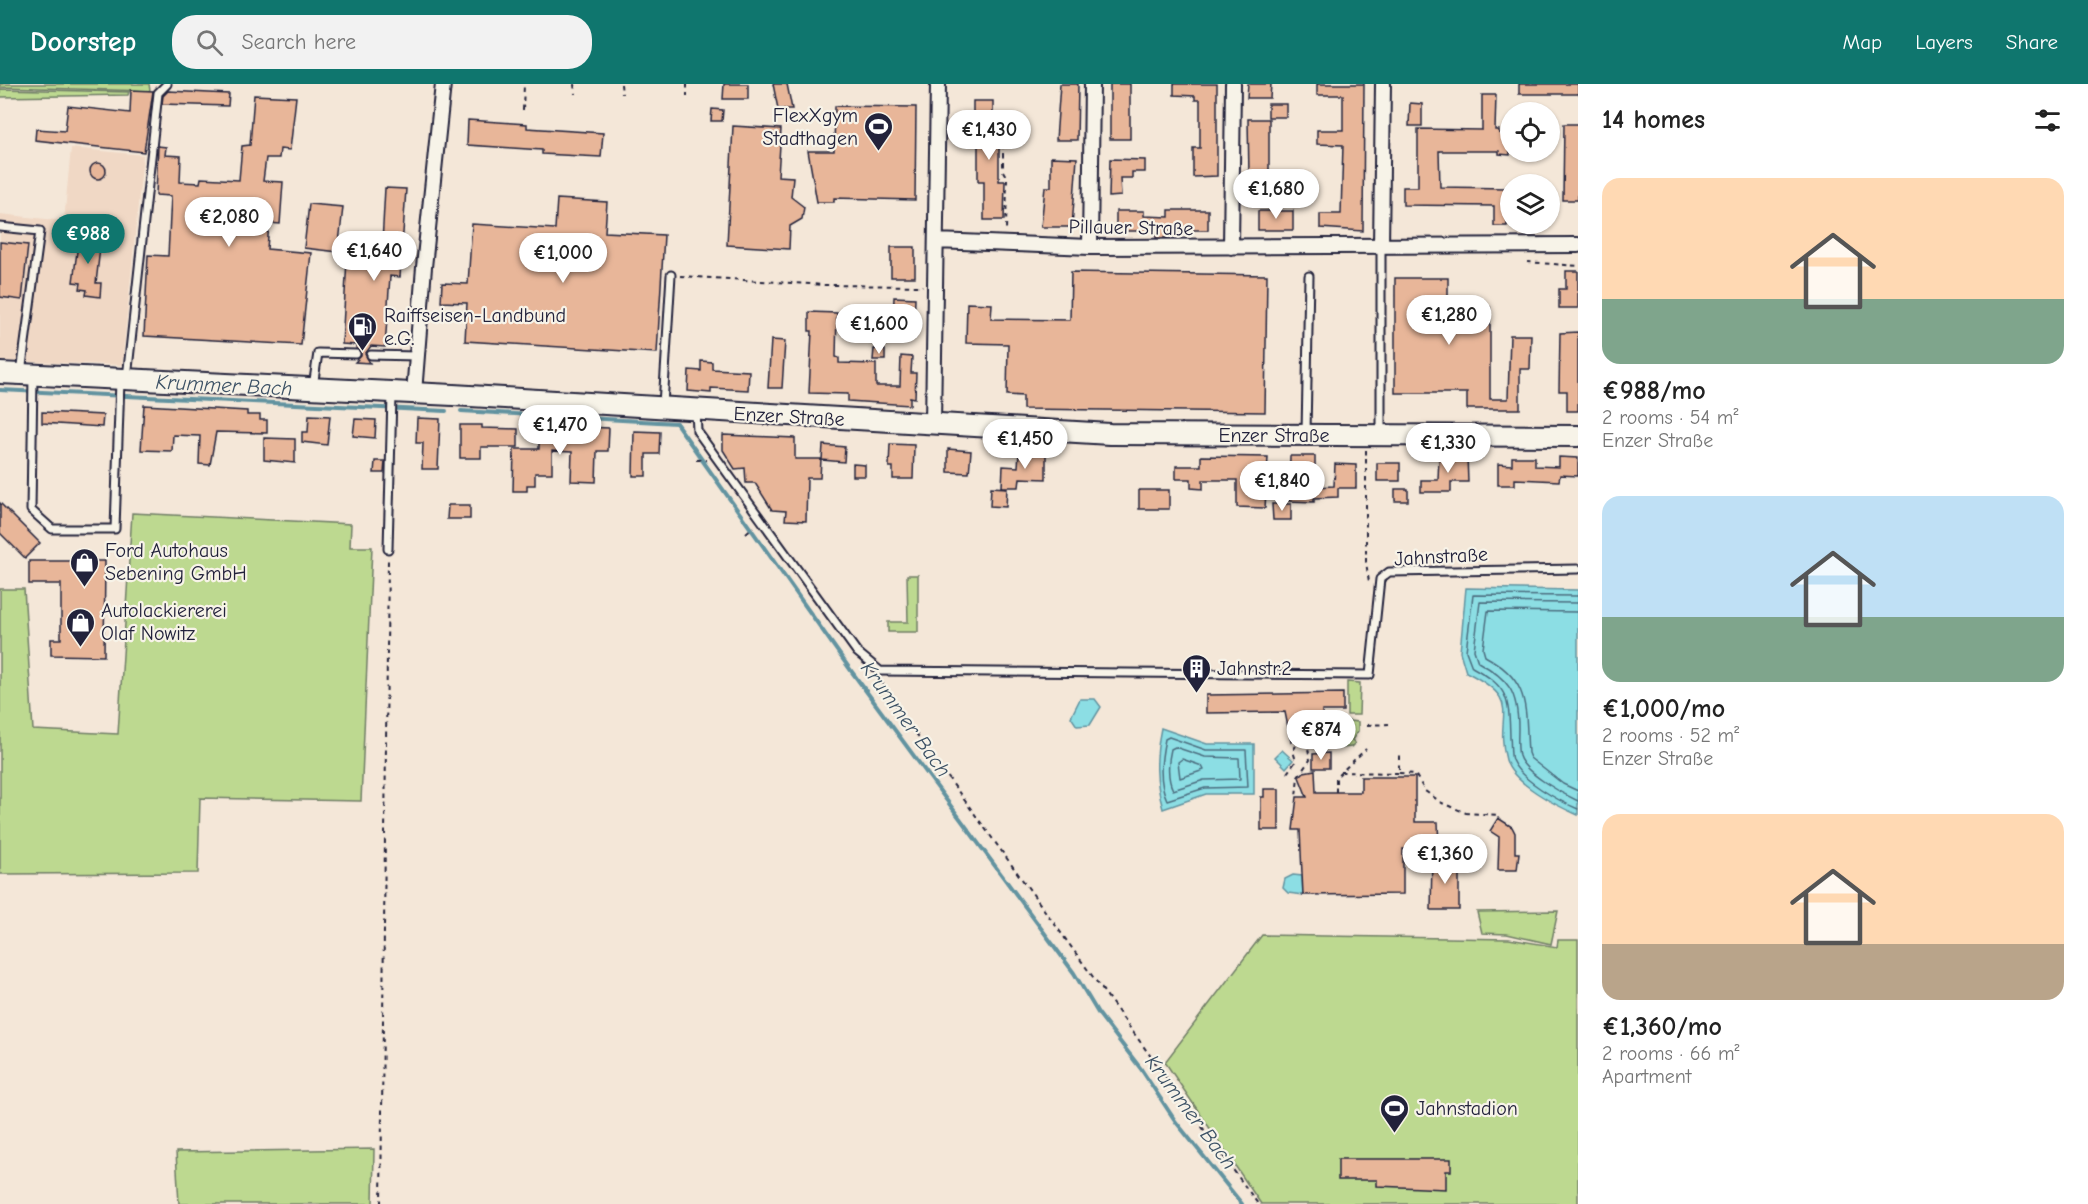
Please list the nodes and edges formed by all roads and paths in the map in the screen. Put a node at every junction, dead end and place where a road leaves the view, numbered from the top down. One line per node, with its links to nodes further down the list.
1 (167, 84): 33 (lane)
2 (443, 84): 30 (street)
3 (524, 84): 14 (path)
4 (574, 84): 11 (path)
5 (621, 84): 12 (path)
6 (687, 84): 13 (path)
7 (938, 84): 17 (street)
8 (1092, 84): 20 (street)
9 (1233, 84): 22 (street)
10 (1383, 84): 21 (street)
11 (575, 94)
12 (622, 94)
13 (687, 96)
14 (523, 110)
15 (1003, 135): 18 (path)
16 (0, 227): 32 (lane)
17 (936, 241): 18 (street, Pillauer Straße); 27 (street)
18 (1006, 244): 20 (street, Pillauer Straße)
19 (1578, 245): 21 (street, Pillauer Straße)
20 (1090, 247): 22 (street, Pillauer Straße)
21 (1381, 247): 22 (street, Pillauer Straße); 41 (lane)
22 (1231, 248)
23 (1527, 262): 24 (path)
24 (1578, 266)
25 (671, 275): 27 (path); 37 (lane)
26 (1309, 276): 40 (lane)
27 (935, 286): 39 (street)
28 (356, 354): 34 (lane)
29 (371, 355): 30 (lane)
30 (417, 357): 35 (street)
31 (0, 373): 32 (main road, Enzer Straße)
32 (30, 381): 33 (main road, Enzer Straße); 33 (lane)
33 (122, 385): 34 (main road, Enzer Straße)
34 (313, 388): 36 (main road, Enzer Straße)
35 (414, 393): 36 (main road, Enzer Straße); 37 (main road, Enzer Straße)
36 (392, 402): 47 (lane)
37 (663, 407): 38 (main road, Enzer Straße)
38 (696, 410): 39 (main road, Enzer Straße); 50 (lane)
39 (933, 424): 40 (main road, Enzer Straße)
40 (1306, 436): 41 (main road, Enzer Straße)
41 (1374, 436): 42 (main road, Enzer Straße); 49 (path)
42 (1578, 436)
43 (696, 459): 44 (path)
44 (705, 460)
45 (758, 524): 46 (path)
46 (746, 533)
47 (388, 549): 61 (path)
48 (1578, 569): 49 (lane, Jahnstraße)
49 (1380, 589): 50 (lane, Jahnstraße)
50 (880, 671): 62 (path)
51 (1389, 724): 52 (path)
52 (1367, 725)
53 (1366, 749): 55 (path)
54 (1399, 753): 57 (path)
55 (1340, 772): 57 (path); 58 (path)
56 (1287, 773): 59 (path)
57 (1399, 774): 60 (path)
58 (1336, 792)
59 (1296, 797)
60 (1498, 815)
61 (381, 1204)
62 (1258, 1204)

